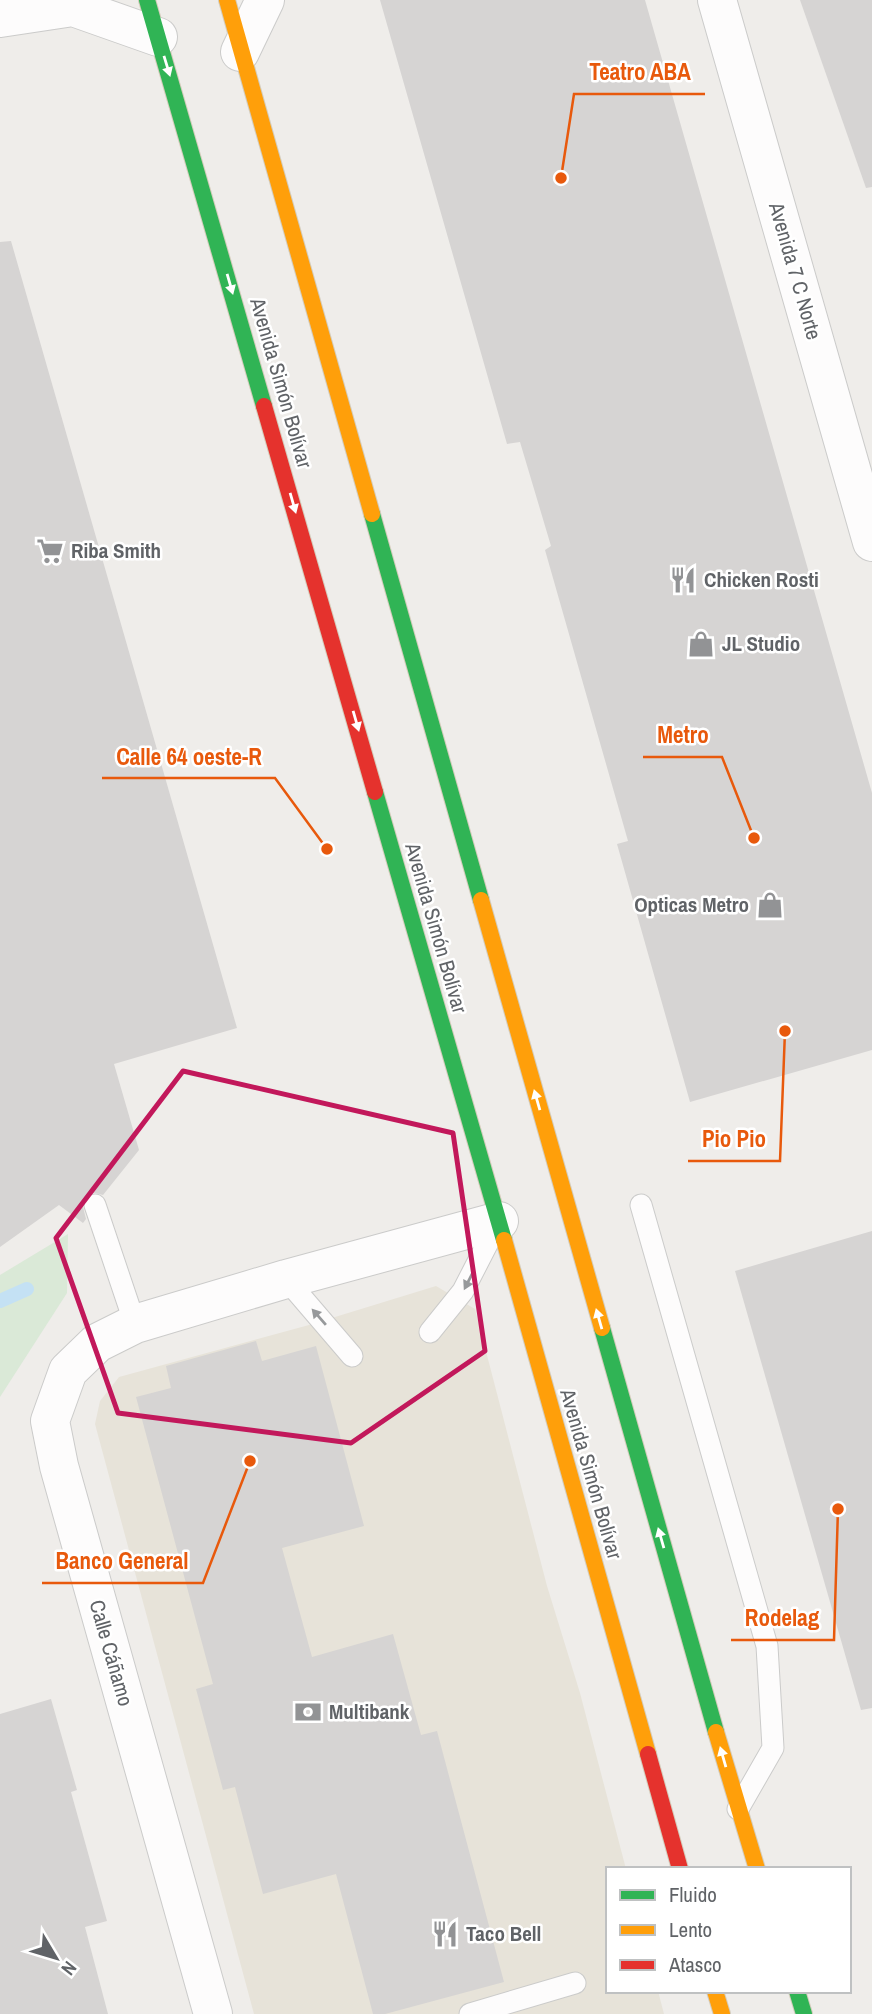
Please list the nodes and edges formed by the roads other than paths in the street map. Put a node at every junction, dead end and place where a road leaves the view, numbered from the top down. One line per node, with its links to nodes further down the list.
1 (148, 0): 6 (main road, Avenida Simón Bolívar)
2 (227, 0): 7 (main road)
3 (265, 0): 7 (street)
4 (718, 0): 8 (street, Avenida 7 C Norte)
5 (0, 18): 6 (street)
6 (158, 37): 11 (main road, Avenida Simón Bolívar, one-way to 11)
7 (240, 52): 16 (main road, one-way to 7)
8 (870, 524)
9 (95, 1205): 13 (lane)
10 (641, 1205): 16 (lane)
11 (499, 1222): 12 (street, Calle Cáñamo); 14 (lane, one-way to 14); 17 (main road, Avenida Simón Bolívar)
12 (286, 1279): 13 (street, Calle Cáñamo); 15 (lane, one-way to 12)
13 (135, 1324): 22 (street, Calle Cáñamo)
14 (430, 1332)
15 (352, 1356)
16 (738, 1809): 18 (main road)
17 (679, 1867)
18 (756, 1867)
19 (575, 1983): 23 (lane)
20 (716, 1993): 24 (main road)
21 (798, 1993): 25 (main road)
22 (213, 2014)
23 (470, 2014)
24 (722, 2014)
25 (804, 2014)

